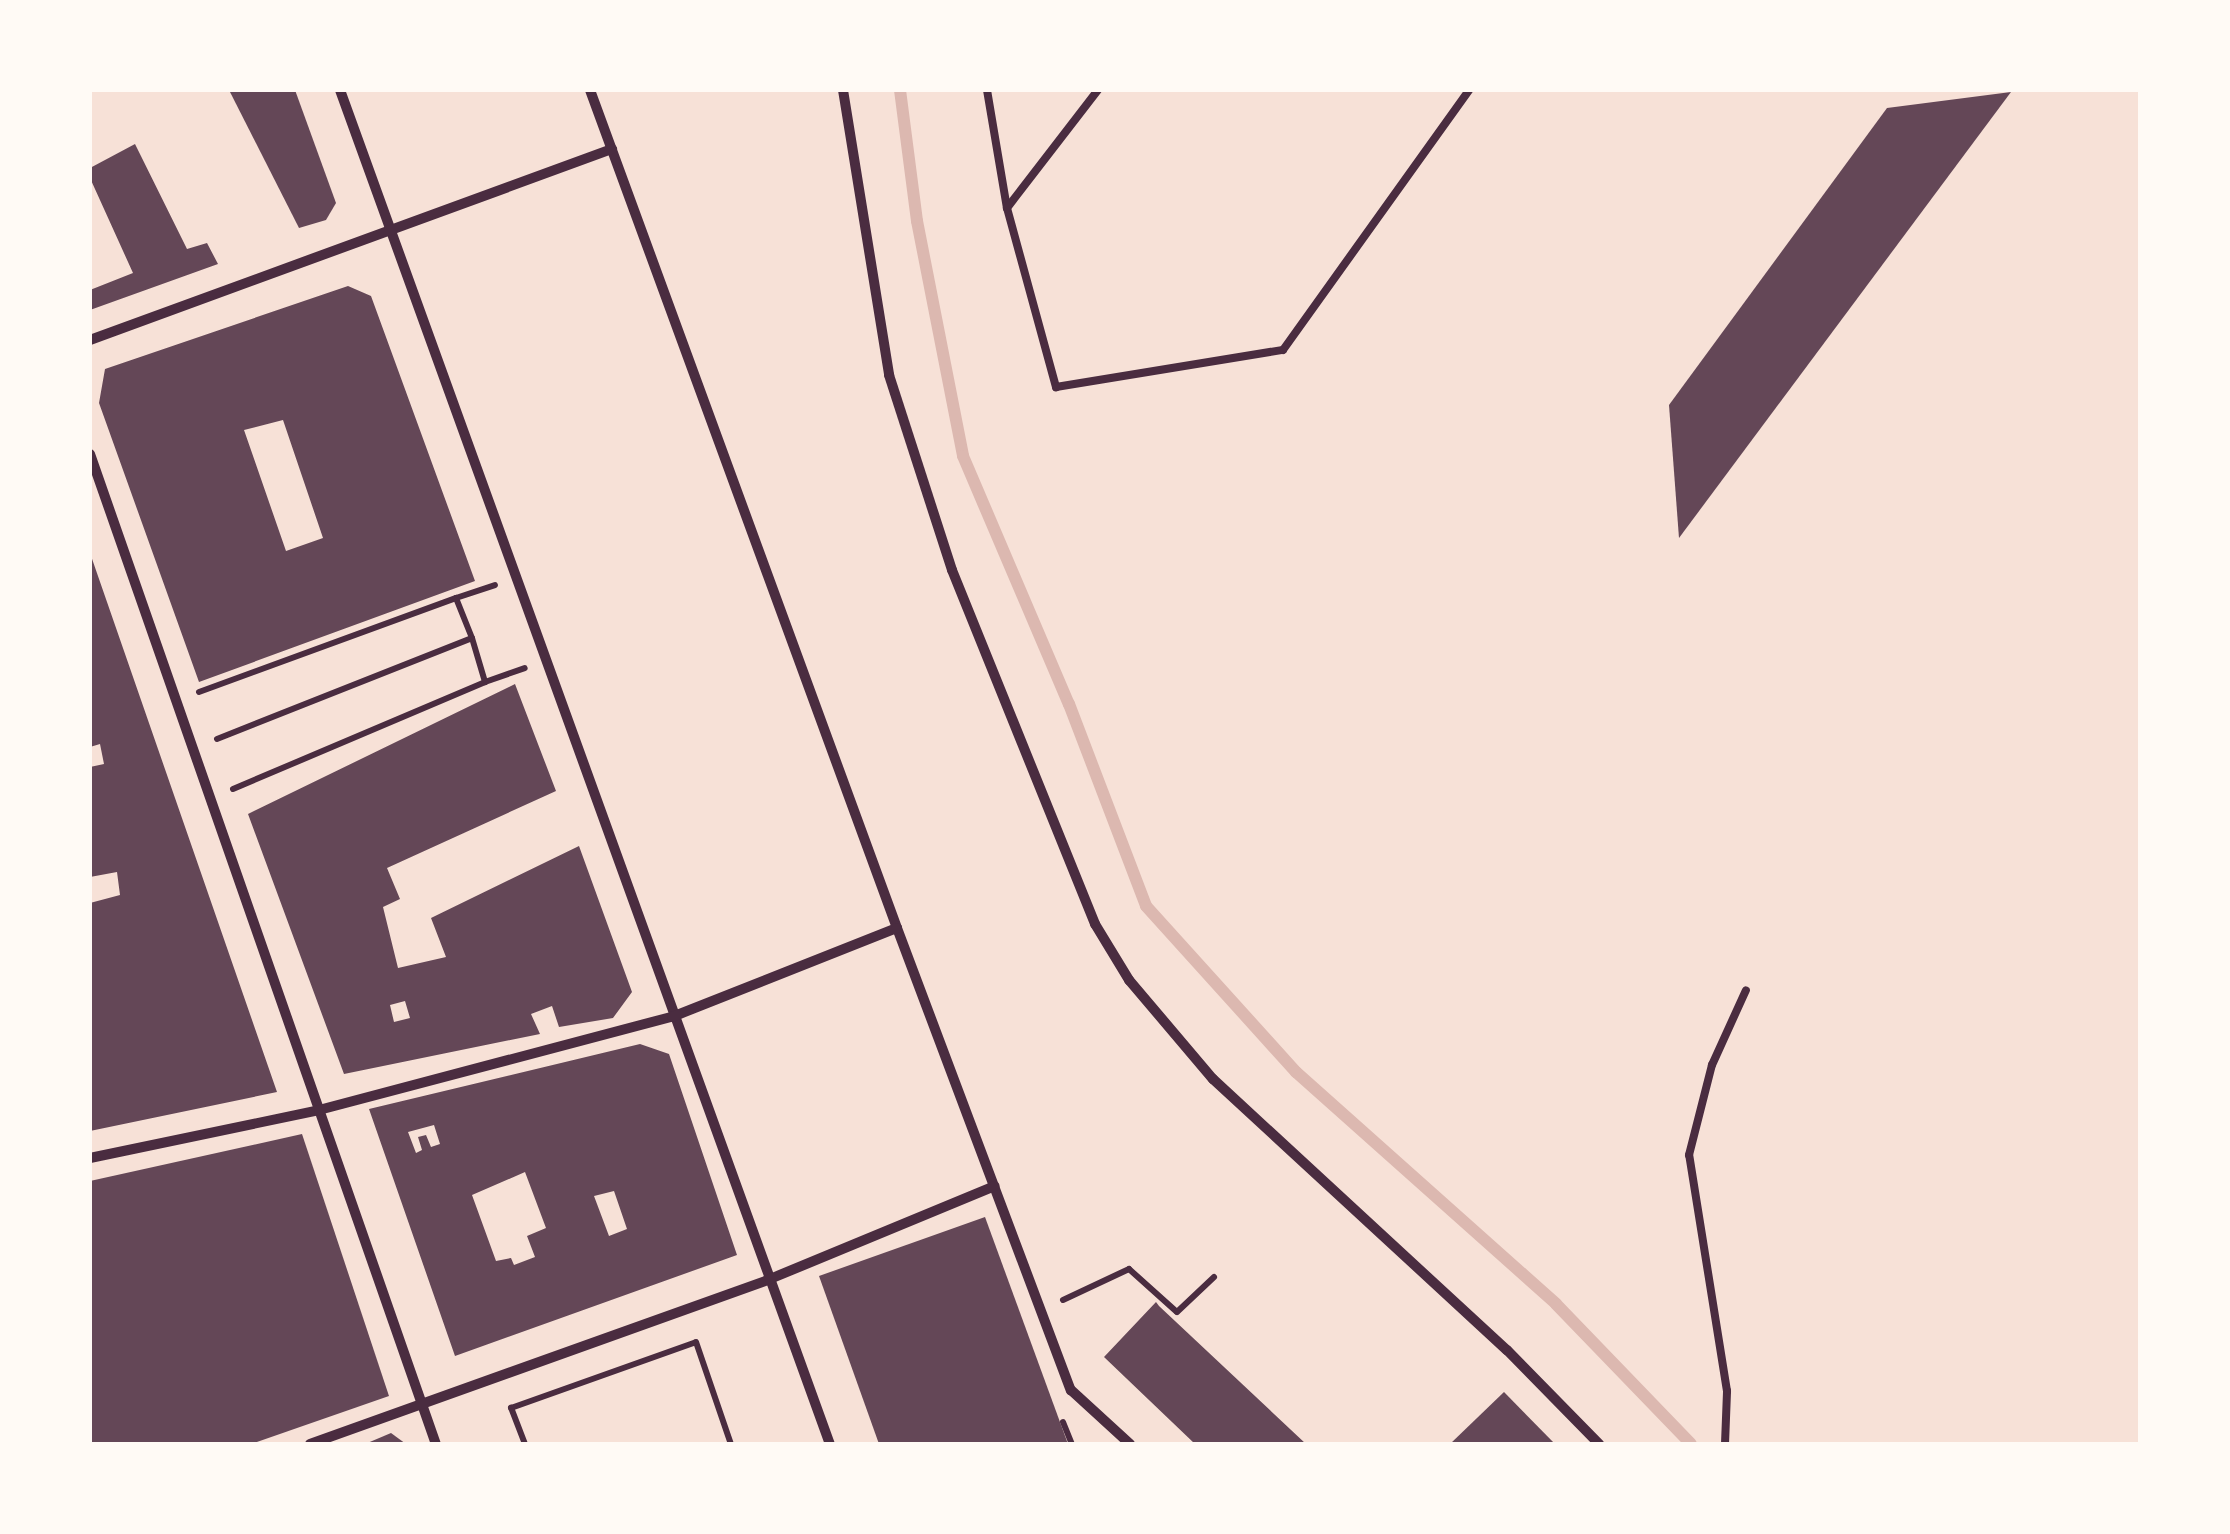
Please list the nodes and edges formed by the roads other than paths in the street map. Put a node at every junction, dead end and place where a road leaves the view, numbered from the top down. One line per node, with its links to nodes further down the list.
1 (340, 90): 9 (street)
2 (590, 90): 7 (street)
3 (842, 90): 24 (street)
4 (987, 90): 8 (lane)
5 (1098, 90): 8 (lane)
6 (1469, 90): 8 (lane)
7 (612, 149): 9 (street); 12 (street)
8 (1007, 208)
9 (391, 229): 10 (street); 14 (street)
10 (90, 340)
11 (90, 454): 15 (street)
12 (896, 928): 14 (street); 17 (street)
13 (1746, 990): 25 (lane)
14 (672, 1016): 15 (street); 18 (street)
15 (320, 1110): 16 (street); 19 (street)
16 (90, 1158)
17 (994, 1186): 18 (street); 23 (street)
18 (770, 1279): 19 (street); 22 (street)
19 (422, 1404): 20 (street); 21 (street)
20 (310, 1444)
21 (436, 1444)
22 (830, 1444)
23 (1130, 1444)
24 (1599, 1444)
25 (1724, 1444)

